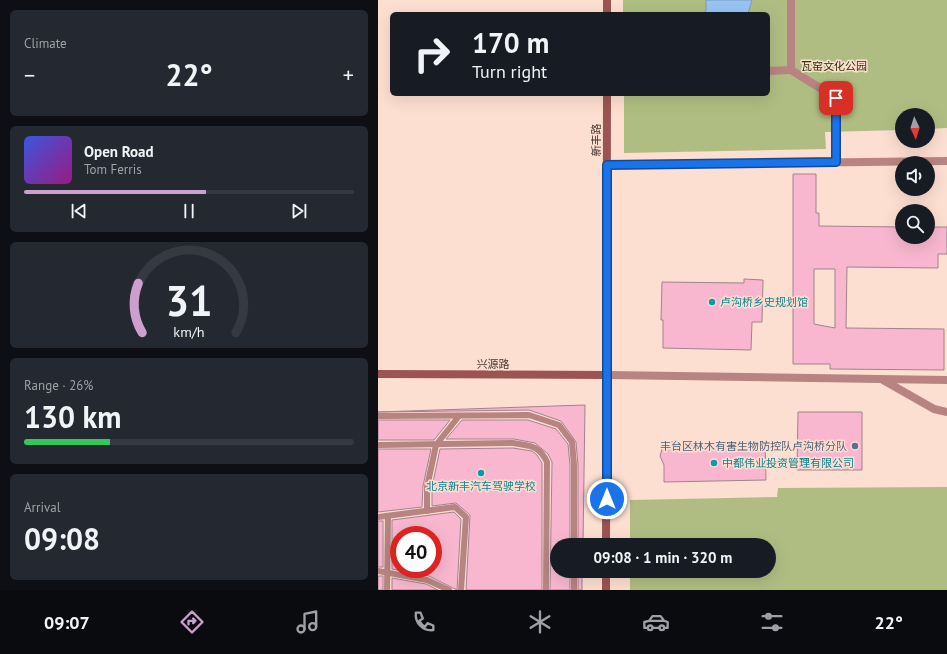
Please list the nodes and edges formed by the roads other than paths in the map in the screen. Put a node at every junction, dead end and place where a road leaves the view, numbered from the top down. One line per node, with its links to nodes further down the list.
1 (607, 0): 3 (street)
2 (791, 0): 4 (street)
3 (607, 12)
4 (791, 70): 5 (street); 8 (street)
5 (770, 71)
6 (607, 96): 9 (street, 新丰路)
7 (947, 161): 8 (street)
8 (836, 162): 9 (street)
9 (607, 165): 11 (street, 新丰路)
10 (378, 374): 11 (street, 兴源路)
11 (608, 375): 12 (street); 23 (street, 新丰路)
12 (882, 379): 13 (street); 14 (street)
13 (947, 380)
14 (947, 412)
15 (378, 416): 16 (lane)
16 (459, 416): 18 (lane); 22 (lane)
17 (378, 445): 18 (lane)
18 (436, 445): 19 (lane); 31 (lane)
19 (427, 511): 20 (lane); 30 (lane)
20 (388, 516): 21 (lane); 25 (lane)
21 (378, 517)
22 (574, 538)
23 (606, 538)
24 (378, 572): 25 (lane)
25 (387, 572): 28 (lane); 29 (lane)
26 (574, 578): 32 (lane)
27 (606, 578): 33 (street)
28 (387, 590)
29 (449, 590)
30 (461, 590)
31 (546, 590)
32 (574, 590)
33 (606, 590)

